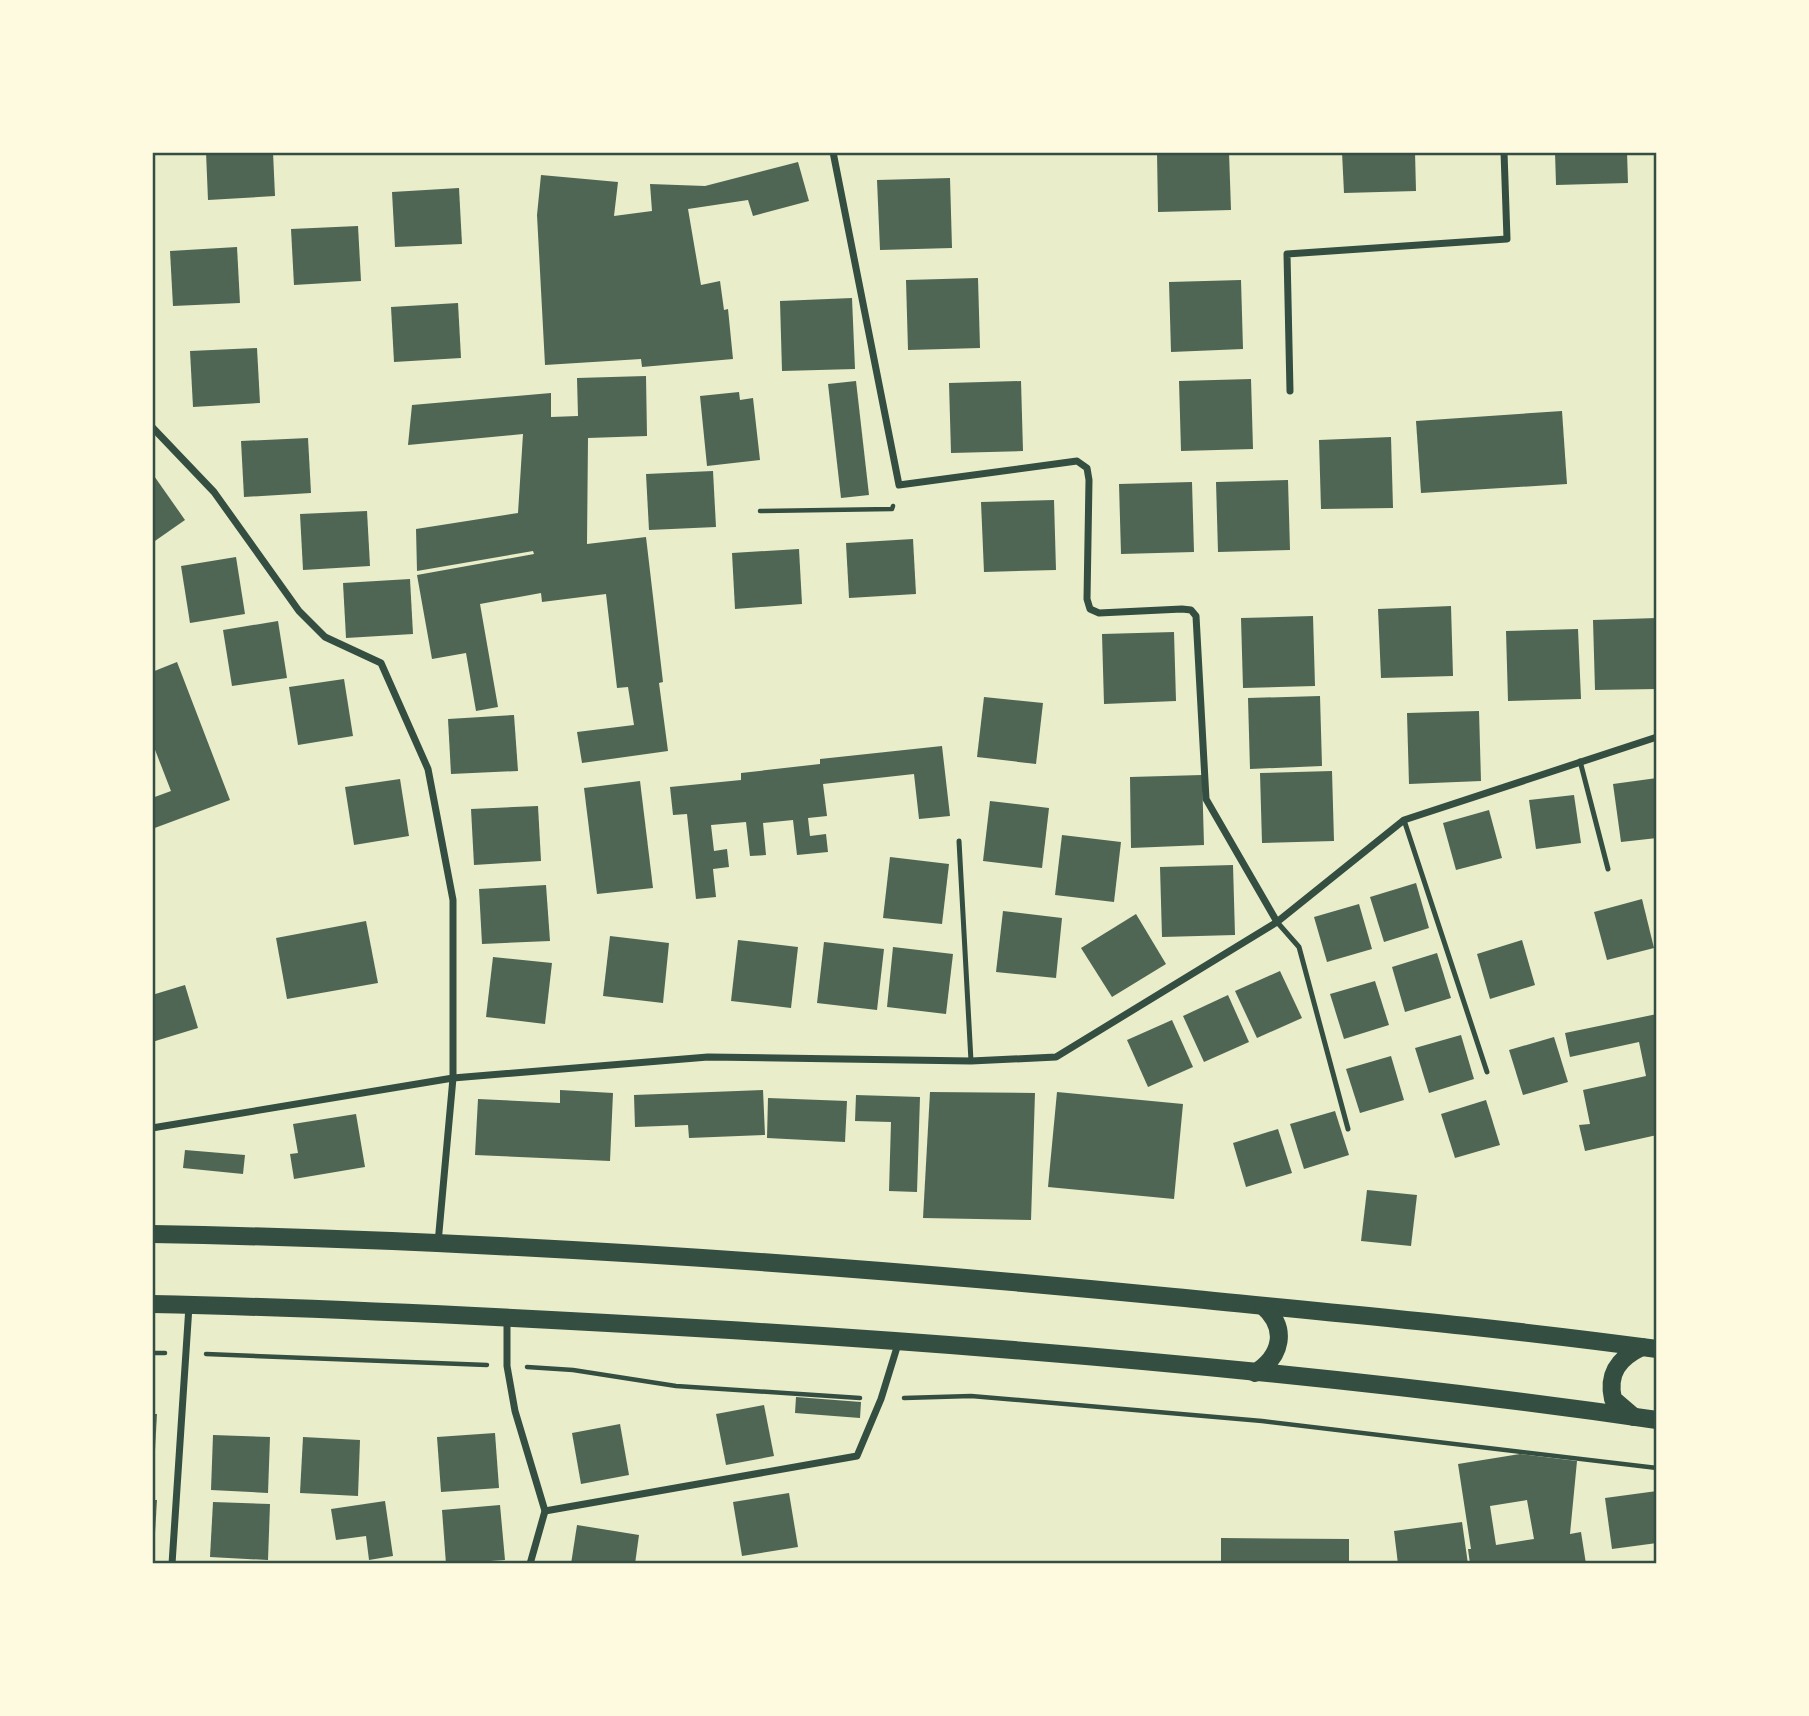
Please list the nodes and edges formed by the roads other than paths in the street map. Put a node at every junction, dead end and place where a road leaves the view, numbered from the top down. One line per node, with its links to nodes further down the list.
1 (833, 152): 10 (street)
2 (1504, 152): 3 (street)
3 (1290, 391)
4 (152, 427): 13 (street)
5 (1657, 737): 6 (street)
6 (1580, 761): 7 (street); 9 (lane)
7 (1404, 820): 10 (street); 12 (lane)
8 (959, 841): 11 (lane)
9 (1608, 869)
10 (1277, 922): 11 (street); 15 (lane)
11 (971, 1062): 13 (street)
12 (1487, 1072)
13 (453, 1078): 14 (street); 17 (street)
14 (152, 1128)
15 (1348, 1129)
16 (152, 1234): 17 (main road)
17 (438, 1243): 20 (main road)
18 (152, 1304): 19 (main road)
19 (189, 1305): 21 (main road); 28 (street)
20 (1263, 1306): 23 (main road); 24 (main road)
21 (507, 1317): 22 (main road); 27 (street)
22 (899, 1341): 24 (main road); 27 (street)
23 (1650, 1348): 25 (main road)
24 (1255, 1373): 25 (main road)
25 (1634, 1417): 26 (main road)
26 (1657, 1420)
27 (545, 1511): 29 (street)
28 (172, 1564)
29 (530, 1564)

